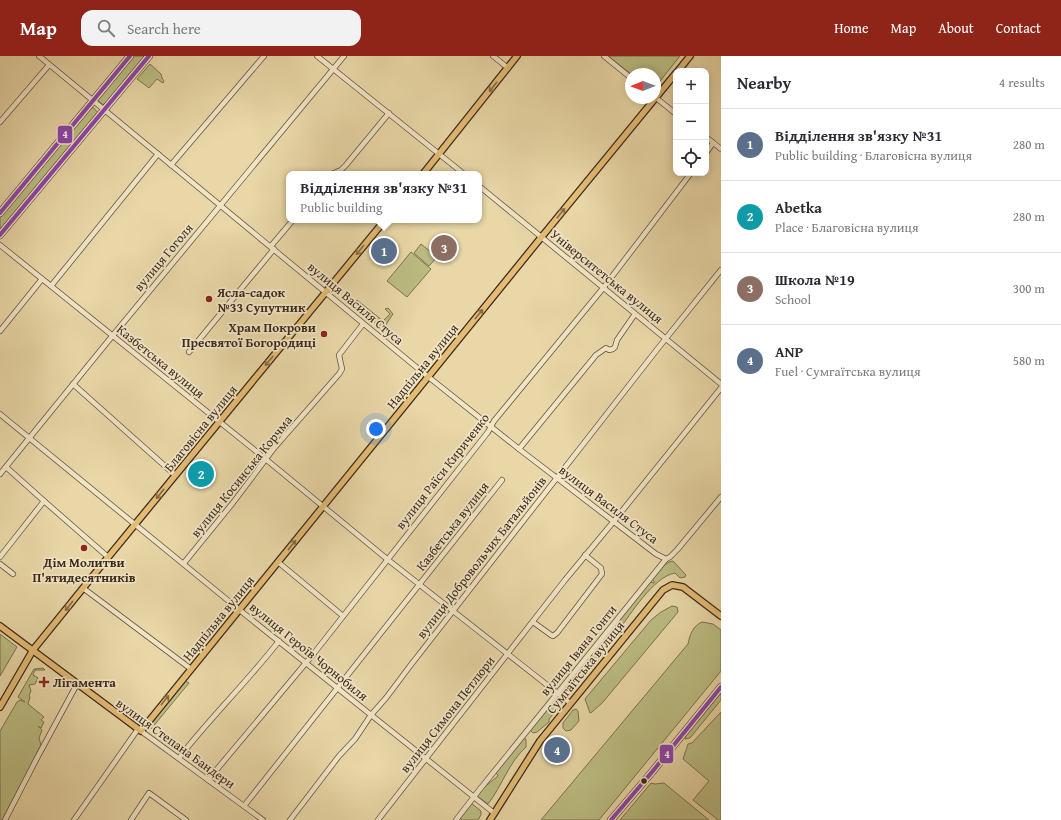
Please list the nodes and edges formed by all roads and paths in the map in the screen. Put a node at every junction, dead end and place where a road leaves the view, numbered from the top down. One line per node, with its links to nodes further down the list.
1 (39, 56): 11 (street, вулиця Василя Стуса)
2 (130, 56): 18 (main road)
3 (149, 56): 21 (main road)
4 (264, 56): 31 (street)
5 (317, 56): 14 (street)
6 (344, 56): 14 (street, вулиця Гоголя)
7 (493, 56): 12 (street)
8 (517, 56): 12 (main road)
9 (604, 56): 15 (street)
10 (690, 56): 13 (main road, Надпільна вулиця)
11 (49, 65): 18 (street, вулиця Василя Стуса); 24 (street)
12 (508, 68): 30 (main road, one-way to 30)
13 (680, 68)
14 (333, 69): 23 (street); 37 (street, вулиця Гоголя)
15 (625, 73)
16 (673, 77): 17 (main road, Надпільна вулиця)
17 (661, 91)
18 (93, 101): 21 (street, вулиця Василя Стуса); 38 (main road)
19 (661, 101): 22 (street)
20 (650, 104): 42 (main road, Надпільна вулиця, one-way to 20)
21 (104, 110): 29 (street, вулиця Василя Стуса); 41 (main road)
22 (673, 111)
23 (389, 114): 30 (street); 32 (street)
24 (0, 122)
25 (709, 140): 26 (street)
26 (713, 143): 27 (street); 28 (street)
27 (709, 149)
28 (721, 149)
29 (158, 154): 31 (street, вулиця Василя Стуса); 47 (street)
30 (440, 154): 33 (main road); 34 (street)
31 (171, 165): 37 (street, вулиця Василя Стуса)
32 (339, 171)
33 (426, 171)
34 (460, 171)
35 (689, 176): 48 (street, вулиця Раїси Кириченко)
36 (482, 188): 42 (street, Університетська вулиця)
37 (221, 205): 44 (street, вулиця Василя Стуса); 53 (street, вулиця Гоголя)
38 (0, 213)
39 (291, 223): 44 (street)
40 (383, 223): 49 (main road, Благовісна вулиця, one-way to 49)
41 (0, 235)
42 (542, 237): 48 (street, Університетська вулиця); 56 (main road, Надпільна вулиця, one-way to 42)
43 (0, 245): 46 (street, Казбетська вулиця)
44 (272, 248): 49 (street, вулиця Василя Стуса); 55 (street)
45 (721, 270): 54 (street, вулиця Добровольчих Батальйонів)
46 (42, 279): 47 (street, Казбетська вулиця); 52 (street)
47 (51, 286): 53 (street, Казбетська вулиця)
48 (604, 287): 50 (street, Університетська вулиця); 62 (street, вулиця Раїси Кириченко)
49 (326, 293): 51 (street, вулиця Василя Стуса); 61 (main road, Благовісна вулиця, one-way to 61)
50 (635, 314): 54 (street, Університетська вулиця); 64 (street)
51 (363, 324): 56 (street, вулиця Василя Стуса); 65 (street, вулиця Косинська Корчма)
52 (0, 331)
53 (112, 336): 57 (street, вулиця Гоголя); 61 (street, Казбетська вулиця)
54 (666, 339): 58 (street, Університетська вулиця); 69 (street, вулиця Добровольчих Батальйонів)
55 (189, 352)
56 (428, 376): 62 (street, вулиця Василя Стуса); 73 (main road, Надпільна вулиця)
57 (73, 384): 63 (street, вулиця Гоголя); 68 (street)
58 (721, 384)
59 (721, 388): 74 (street, вулиця Симона Петлюри)
60 (0, 414): 63 (street, вулиця Героїв Чорнобиля)
61 (219, 422): 65 (street, Казбетська вулиця); 68 (main road, Благовісна вулиця)
62 (491, 427): 64 (street, вулиця Василя Стуса); 80 (street, вулиця Раїси Кириченко)
63 (29, 438): 66 (street, вулиця Гоголя); 75 (street, вулиця Героїв Чорнобиля)
64 (519, 449): 69 (street, вулиця Василя Стуса)
65 (266, 460): 73 (street, Казбетська вулиця); 82 (street, вулиця Косинська Корчма)
66 (6, 467): 67 (street, вулиця Гоголя); 72 (street)
67 (0, 474)
68 (175, 475): 75 (main road, Благовісна вулиця, one-way to 75)
69 (556, 477): 74 (street, вулиця Василя Стуса); 88 (street, вулиця Добровольчих Батальйонів)
70 (502, 480): 85 (street, Казбетська вулиця)
71 (721, 497): 79 (street, вулиця Івана Гонти)
72 (44, 501): 77 (street); 78 (street)
73 (322, 507): 80 (street, Казбетська вулиця); 81 (main road, Надпільна вулиця, one-way to 73)
74 (614, 521): 76 (street, вулиця Симона Петлюри); 79 (street, вулиця Василя Стуса)
75 (136, 524): 78 (main road, Благовісна вулиця); 82 (street, вулиця Героїв Чорнобиля)
76 (585, 555): 91 (street, вулиця Симона Петлюри); 91 (street)
77 (0, 557)
78 (108, 557): 86 (main road, Благовісна вулиця)
79 (666, 558): 101 (street, вулиця Івана Гонти)
80 (387, 559): 85 (street, Казбетська вулиця); 89 (street, вулиця Раїси Кириченко)
81 (278, 562): 87 (main road, Надпільна вулиця); 89 (street)
82 (184, 563): 87 (street, вулиця Героїв Чорнобиля)
83 (0, 564): 84 (street)
84 (12, 574)
85 (419, 585): 88 (street, Казбетська вулиця); 100 (street)
86 (83, 588): 94 (main road, Благовісна вулиця, one-way to 94); 97 (street)
87 (240, 609): 93 (street, вулиця Героїв Чорнобиля); 97 (main road, Надпільна вулиця)
88 (452, 612): 95 (street, Казбетська вулиця); 104 (street, вулиця Добровольчих Батальйонів)
89 (343, 616): 96 (street, вулиця Раїси Кириченко)
90 (721, 616): 102 (main road, Сумгаїтська вулиця)
91 (533, 622): 95 (street, вулиця Симона Петлюри)
92 (0, 626): 94 (main road, вулиця Степана Бандери)
93 (279, 641): 96 (street, вулиця Героїв Чорнобиля); 106 (street)
94 (33, 650): 98 (main road, вулиця Степана Бандери); 103 (main road, Благовісна вулиця)
95 (507, 654): 101 (street, Казбетська вулиця); 107 (street, вулиця Симона Петлюри)
96 (306, 662): 100 (street, вулиця Героїв Чорнобиля); 108 (street, вулиця Раїси Кириченко)
97 (191, 669): 105 (main road, Надпільна вулиця, one-way to 97)
98 (77, 684): 105 (main road, вулиця Степана Бандери); 112 (street)
99 (721, 687): 121 (main road)
100 (337, 689): 104 (street, вулиця Героїв Чорнобиля); 110 (street)
101 (557, 693): 102 (street, Казбетська вулиця); 109 (street, вулиця Івана Гонти)
102 (570, 703): 111 (main road, Сумгаїтська вулиця)
103 (0, 707)
104 (371, 715): 107 (street, вулиця Героїв Чорнобиля); 117 (street, вулиця Добровольчих Батальйонів)
105 (139, 730): 106 (street, вулиця Степана Бандери); 113 (street, Надпільна вулиця)
106 (179, 758): 108 (street, вулиця Степана Бандери)
107 (426, 759): 109 (street, вулиця Героїв Чорнобиля); 118 (street, вулиця Симона Петлюри)
108 (208, 780): 110 (street, вулиця Степана Бандери)
109 (474, 797): 111 (street, вулиця Героїв Чорнобиля); 119 (street, вулиця Івана Гонти)
110 (244, 806): 116 (street, вулиця Степана Бандери)
111 (494, 812): 120 (main road, Сумгаїтська вулиця)
112 (5, 820)
113 (74, 820)
114 (131, 820): 115 (street)
115 (186, 820)
116 (263, 820)
117 (290, 820)
118 (378, 820)
119 (456, 820)
120 (490, 820)
121 (610, 820)

